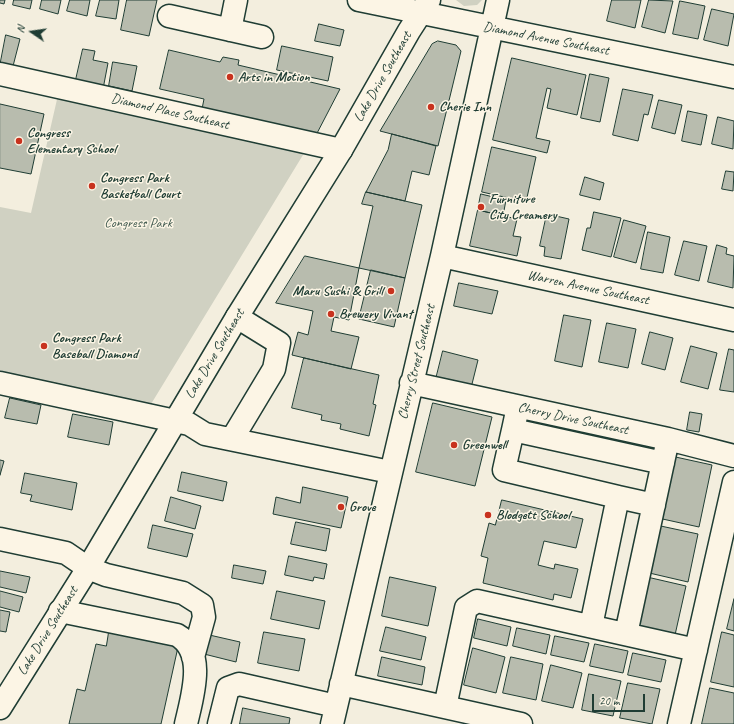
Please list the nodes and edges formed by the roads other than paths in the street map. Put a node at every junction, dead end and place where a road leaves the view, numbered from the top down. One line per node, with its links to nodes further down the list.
1 (236, 0): 7 (street)
2 (359, 0): 4 (street, Diamond Avenue Southeast)
3 (498, 0): 6 (street, Cherry Street Southeast)
4 (425, 7): 6 (street, Diamond Avenue Southeast); 11 (street, Lake Drive Southeast)
5 (169, 16): 7 (street)
6 (492, 27): 10 (street, Diamond Avenue Southeast); 12 (street, Cherry Street Southeast)
7 (230, 30): 8 (street)
8 (262, 37)
9 (0, 74): 11 (street, Diamond Place Southeast)
10 (734, 77)
11 (341, 150): 13 (street, Lake Drive Southeast)
12 (442, 256): 14 (street, Warren Avenue Southeast); 16 (street, Cherry Street Southeast)
13 (237, 317): 18 (street, Lake Drive Southeast); 20 (street)
14 (734, 320)
15 (0, 383): 18 (street)
16 (411, 383): 17 (street, Cherry Drive Southeast); 24 (street, Cherry Street Southeast)
17 (518, 407): 19 (street); 21 (street, Cherry Drive Southeast)
18 (174, 421): 20 (street); 29 (street, Lake Drive Southeast)
19 (513, 430): 23 (street); 26 (street)
20 (232, 439): 24 (street)
21 (668, 439): 22 (street, Cherry Drive Southeast); 23 (street)
22 (734, 456)
23 (663, 463): 27 (street)
24 (390, 472): 35 (street, Cherry Street Southeast)
25 (734, 482): 33 (street)
26 (618, 497): 27 (street); 31 (street)
27 (654, 505): 32 (street)
28 (0, 539): 29 (street)
29 (88, 568): 30 (street, Lake Drive Southeast); 34 (street)
30 (60, 611): 34 (street); 37 (street, Lake Drive Southeast)
31 (591, 626): 32 (street); 36 (street)
32 (626, 634): 33 (street)
33 (696, 650): 42 (street)
34 (193, 657): 39 (street)
35 (341, 684): 36 (street); 38 (street, Cherry Street Southeast)
36 (445, 707): 41 (street)
37 (0, 708)
38 (334, 715): 40 (street)
39 (186, 724)
40 (219, 724)
41 (521, 724)
42 (679, 724)

